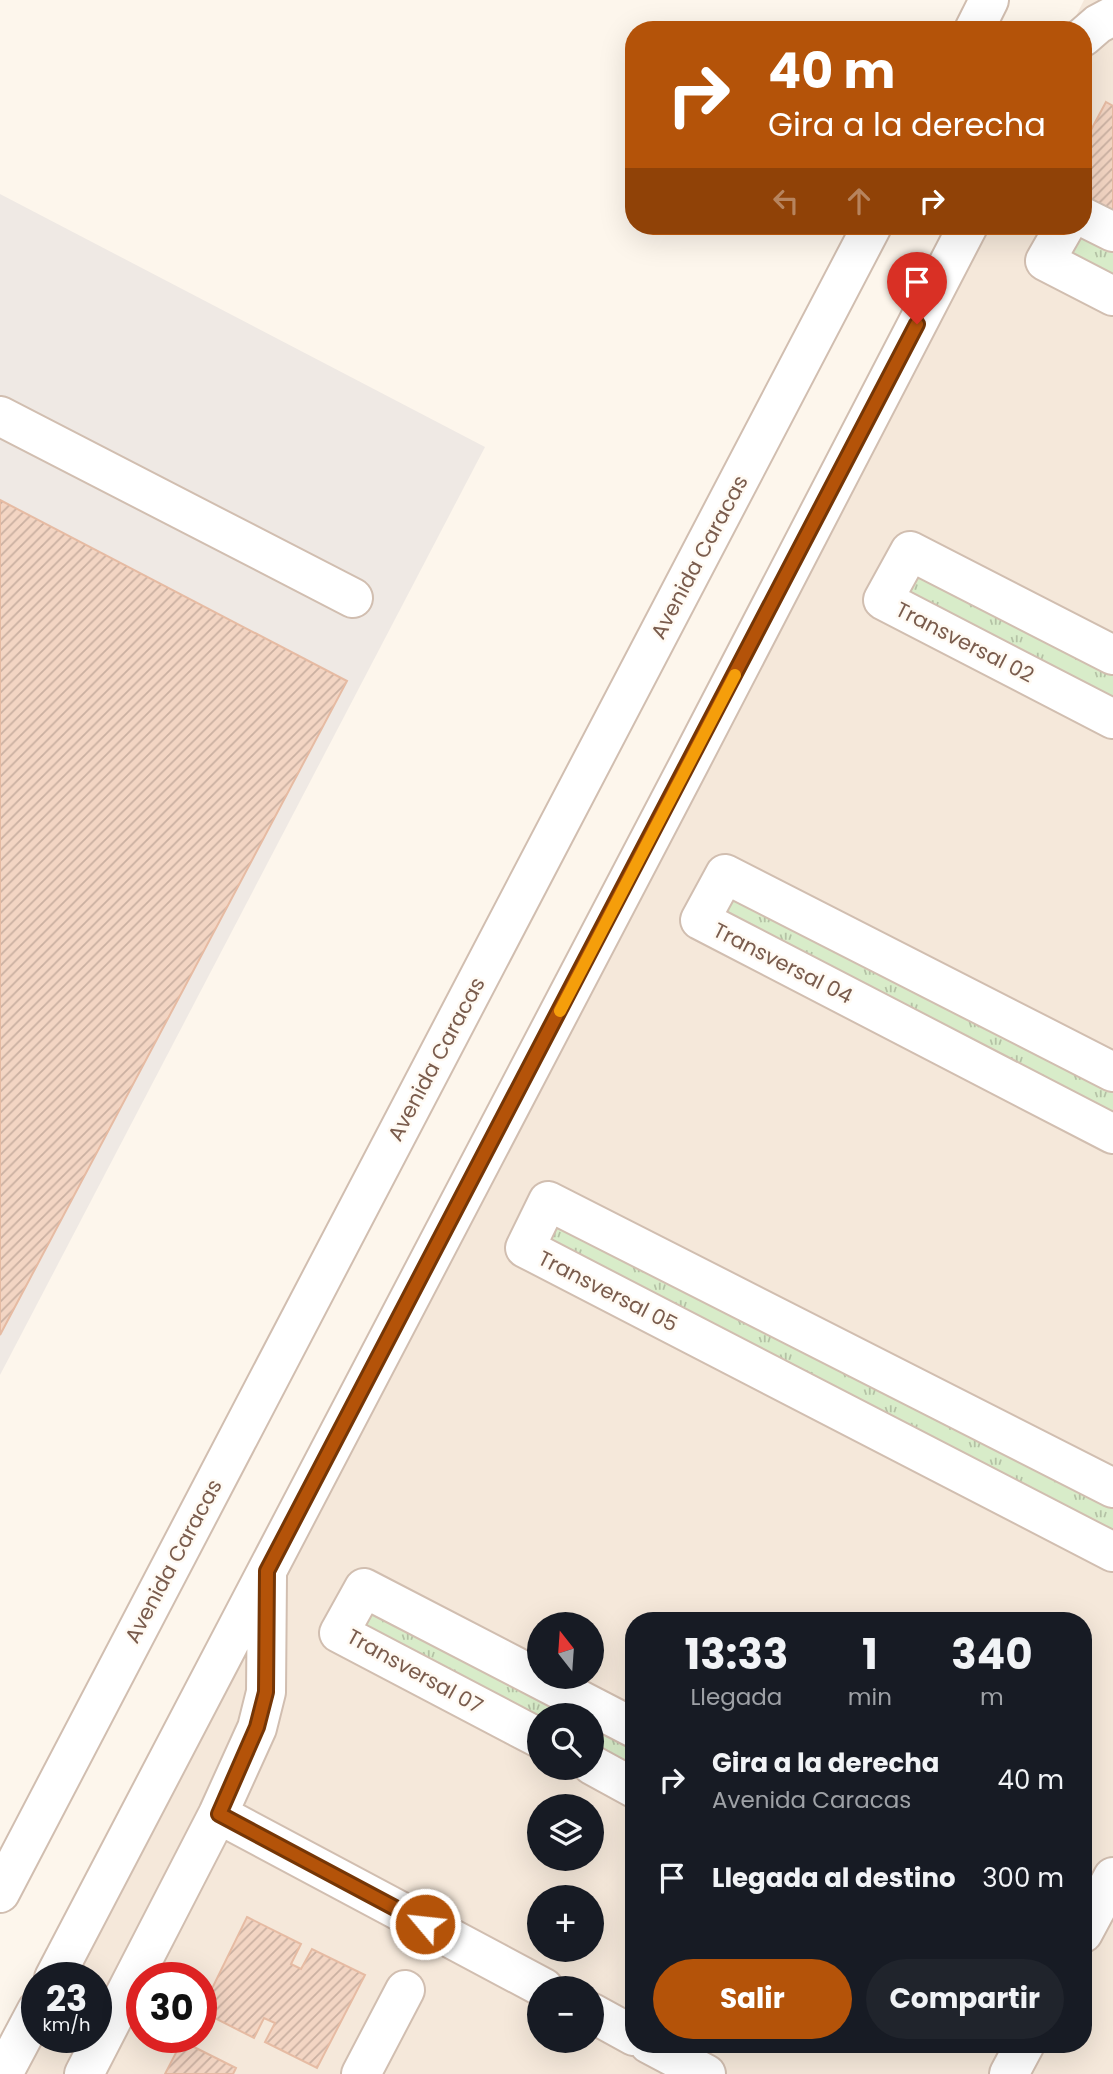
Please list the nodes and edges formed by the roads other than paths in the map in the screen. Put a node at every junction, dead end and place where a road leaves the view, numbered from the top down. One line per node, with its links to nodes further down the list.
1 (1084, 0): 3 (street)
2 (1113, 16): 4 (street)
3 (1074, 21)
4 (1092, 29)
5 (1092, 222): 6 (street)
6 (1113, 232)
7 (867, 235): 28 (street, Avenida Caracas)
8 (963, 235): 19 (street)
9 (1060, 235): 10 (street)
10 (1113, 296)
11 (0, 416): 12 (street)
12 (353, 598)
13 (1113, 655): 14 (street, Transversal 02)
14 (1113, 719)
15 (1113, 1072): 16 (street, Transversal 04)
16 (1113, 1135)
17 (1113, 1488): 18 (street, Transversal 05)
18 (1113, 1552)
19 (267, 1571): 26 (street); 30 (street)
20 (586, 1703): 23 (street, Transversal 07)
21 (604, 1713): 22 (street, Transversal 07)
22 (625, 1723)
23 (527, 1732)
24 (604, 1771): 25 (street)
25 (625, 1782)
26 (219, 1814): 31 (street); 39 (street)
27 (1113, 1877): 29 (street)
28 (0, 1893)
29 (1092, 1916)
30 (62, 1962)
31 (527, 1979)
32 (405, 1990): 40 (street)
33 (604, 2020): 34 (street)
34 (625, 2031)
35 (21, 2040): 38 (street)
36 (666, 2053): 41 (street)
37 (1020, 2053): 42 (street)
38 (3, 2074)
39 (84, 2074)
40 (361, 2074)
41 (706, 2074)
42 (1009, 2074)

